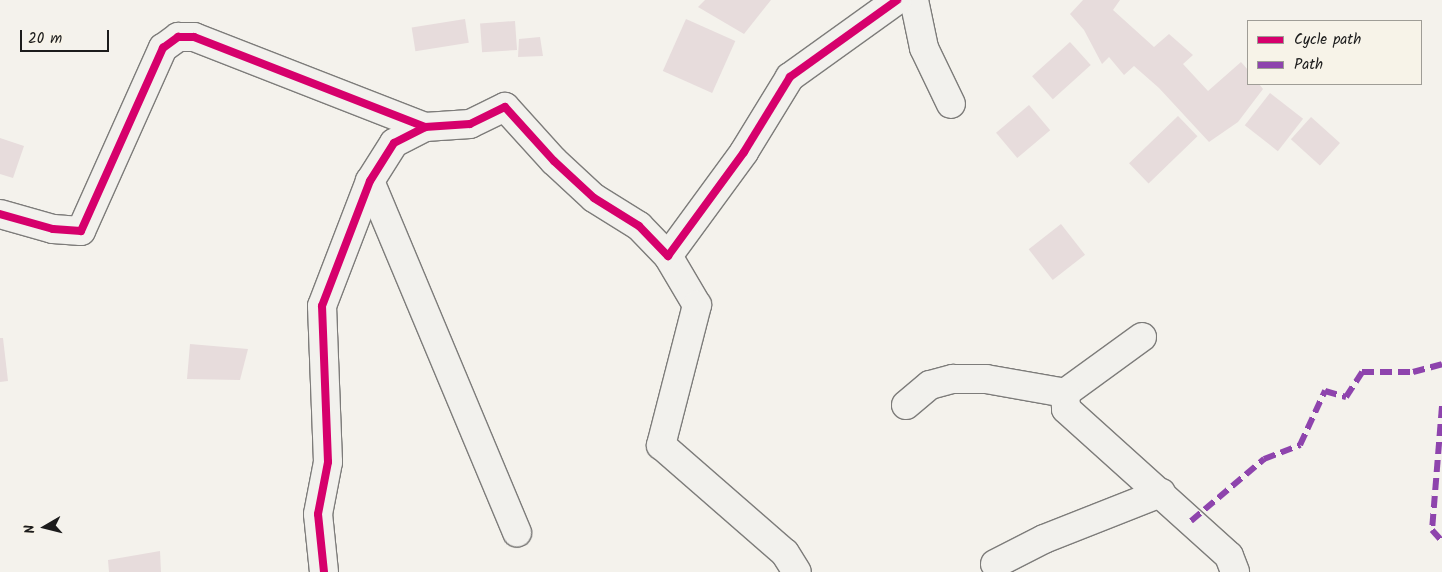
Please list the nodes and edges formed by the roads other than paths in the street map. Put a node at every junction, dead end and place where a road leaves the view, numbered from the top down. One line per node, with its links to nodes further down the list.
1 (897, 0): 7 (street)
2 (914, 0): 3 (street)
3 (951, 104)
4 (425, 127): 5 (street); 6 (street); 7 (street)
5 (370, 181): 12 (street); 14 (street)
6 (0, 214)
7 (668, 256): 15 (street)
8 (1142, 337): 9 (street)
9 (1064, 393): 10 (street); 11 (street)
10 (906, 405)
11 (1161, 493): 13 (street); 16 (street)
12 (517, 532)
13 (996, 564)
14 (324, 572)
15 (797, 572)
16 (1234, 572)

